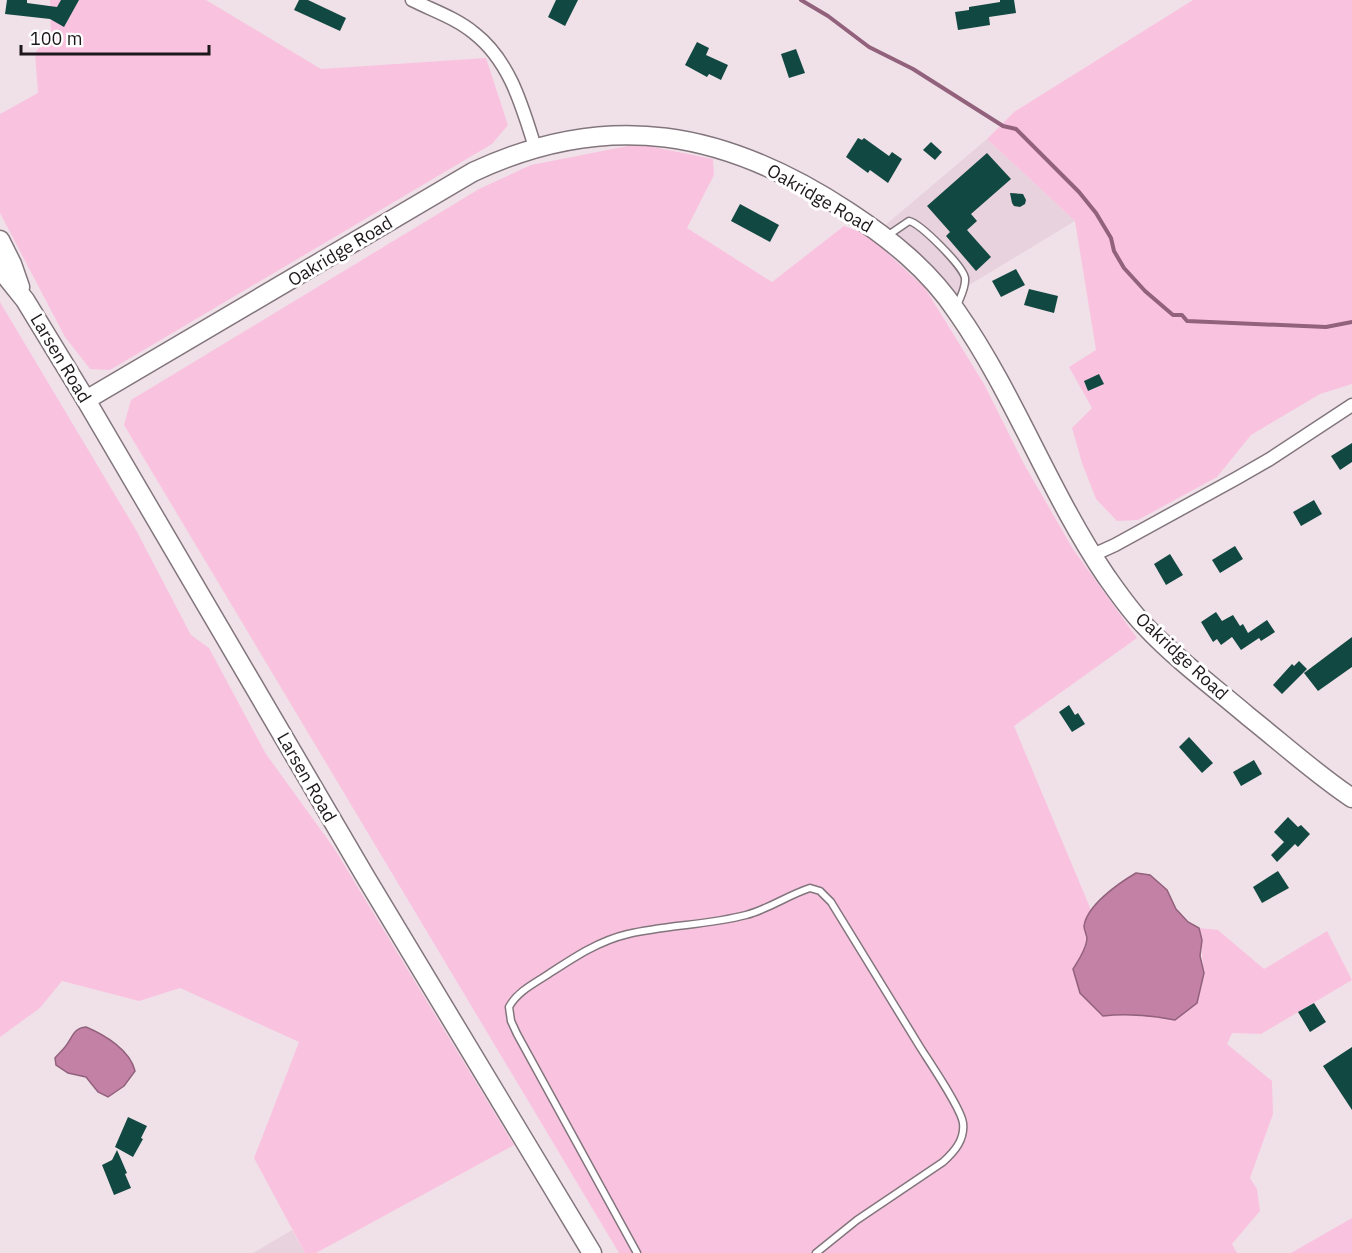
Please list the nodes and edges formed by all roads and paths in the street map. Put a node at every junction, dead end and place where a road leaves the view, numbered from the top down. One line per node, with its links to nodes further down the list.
1 (412, 0): 2 (street)
2 (535, 147): 3 (street, Oakridge Road); 8 (street, Oakridge Road)
3 (885, 237): 7 (street, Oakridge Road); 7 (lane)
4 (0, 240): 6 (street)
5 (0, 269): 6 (street)
6 (25, 300): 8 (street, Larsen Road)
7 (956, 309): 10 (street, Oakridge Road)
8 (86, 400): 12 (street, Larsen Road)
9 (1352, 405): 10 (street)
10 (1093, 555): 11 (street, Oakridge Road)
11 (1352, 798)
12 (592, 1253)
13 (637, 1253): 14 (lane)
14 (816, 1253)

